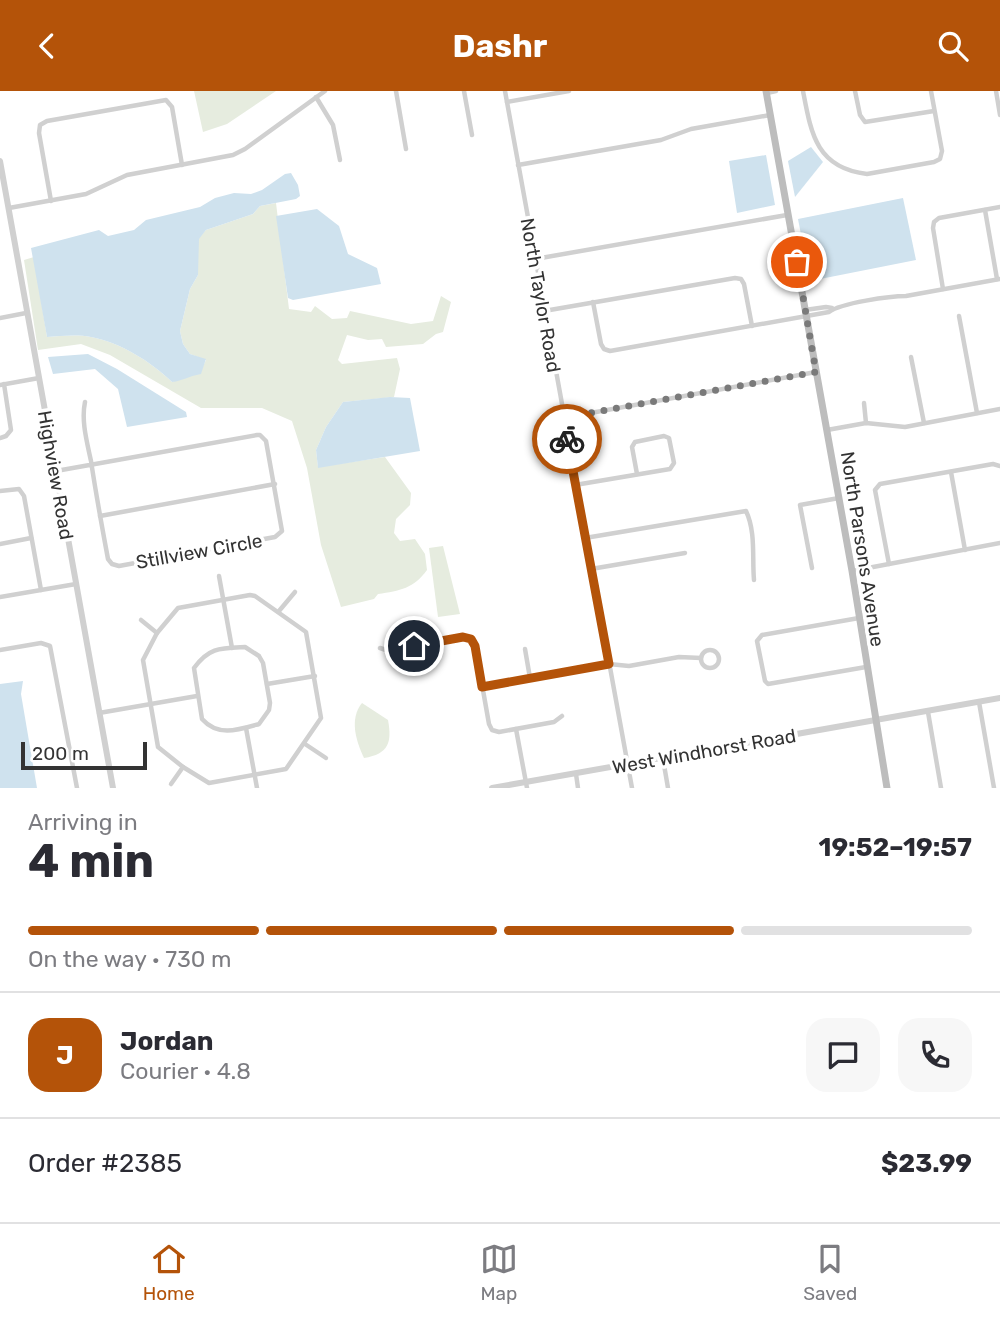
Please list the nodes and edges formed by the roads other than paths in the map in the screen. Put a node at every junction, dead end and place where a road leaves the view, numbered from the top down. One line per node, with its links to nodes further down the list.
1 (325, 91): 12 (street)
2 (396, 91): 18 (street)
3 (464, 91): 17 (street)
4 (505, 91): 13 (street, North Taylor Road)
5 (569, 91): 13 (street)
6 (776, 91): 11 (street)
7 (803, 91): 14 (street)
8 (855, 91): 14 (street)
9 (930, 91): 14 (street)
10 (996, 91): 16 (street)
11 (766, 92): 15 (main road, North Parsons Avenue)
12 (316, 97): 19 (street); 21 (street)
13 (507, 102): 22 (street, North Taylor Road)
14 (934, 111)
15 (771, 115): 22 (street); 27 (main road, North Parsons Avenue)
16 (1000, 115)
17 (472, 135)
18 (406, 149)
19 (340, 160)
20 (0, 161): 25 (street, Highview Road)
21 (182, 165): 23 (street); 23 (street)
22 (518, 165): 28 (street, North Taylor Road)
23 (51, 201): 25 (street)
24 (1000, 207): 26 (street)
25 (9, 208): 33 (street, Highview Road)
26 (985, 210): 29 (street); 30 (street)
27 (788, 214): 28 (street); 34 (main road, North Parsons Avenue)
28 (535, 259): 32 (street, North Taylor Road)
29 (998, 279): 30 (street)
30 (943, 289): 34 (street)
31 (593, 303): 32 (street); 37 (street); 37 (street)
32 (544, 311): 46 (street, North Taylor Road)
33 (26, 313): 36 (street); 40 (street, Highview Road)
34 (806, 313): 37 (street); 39 (main road, North Parsons Avenue)
35 (959, 316): 45 (street)
36 (0, 317)
37 (752, 326)
38 (911, 356): 48 (street)
39 (816, 372): 46 (street); 49 (main road, North Parsons Avenue)
40 (39, 378): 41 (street); 53 (street, Highview Road)
41 (2, 385): 50 (street)
42 (85, 402): 51 (street)
43 (864, 403): 47 (street)
44 (1000, 409): 45 (street)
45 (977, 413): 48 (street)
46 (563, 418): 57 (street, North Taylor Road)
47 (866, 423): 48 (street); 49 (street)
48 (924, 423)
49 (827, 430): 59 (main road, North Parsons Avenue)
50 (0, 438)
51 (91, 465): 53 (street, Stillview Circle); 56 (street, Stillview Circle); 60 (street, Stillview Circle)
52 (1000, 466): 54 (street)
53 (56, 471): 73 (street, Highview Road)
54 (951, 472): 65 (street); 67 (street)
55 (637, 474): 55 (street); 57 (street)
56 (275, 484): 60 (street); 60 (street, Stillview Circle)
57 (575, 485): 62 (street, North Taylor Road)
58 (0, 491): 61 (street)
59 (839, 498): 68 (street); 70 (main road, North Parsons Avenue)
60 (100, 516)
61 (31, 538): 64 (street); 74 (street)
62 (585, 538): 69 (street, North Taylor Road); 72 (street)
63 (1000, 543): 65 (street)
64 (0, 544)
65 (965, 551): 67 (street)
66 (685, 553): 69 (street)
67 (889, 564): 70 (street)
68 (812, 568)
69 (591, 569): 87 (street, North Taylor Road)
70 (852, 571): 79 (main road, North Parsons Avenue)
71 (219, 576): 77 (street)
72 (754, 580)
73 (76, 584): 74 (street); 98 (street, Highview Road)
74 (41, 590): 76 (street)
75 (295, 592): 78 (street)
76 (0, 597)
77 (223, 600): 78 (street); 81 (street); 82 (street)
78 (279, 611): 89 (street)
79 (859, 618): 88 (main road, North Parsons Avenue); 88 (street)
80 (141, 620): 81 (street)
81 (157, 632): 96 (street)
82 (232, 648): 91 (street); 93 (street)
83 (380, 648): 92 (street)
84 (525, 649): 90 (street)
85 (0, 650): 112 (street)
86 (701, 658): 86 (street); 87 (street)
87 (609, 664): 90 (street); 106 (street, North Taylor Road)
88 (866, 667): 100 (main road, North Parsons Avenue)
89 (315, 676): 91 (street); 103 (street)
90 (530, 678): 92 (street)
91 (267, 684): 101 (street)
92 (482, 687): 102 (street)
93 (197, 696): 96 (street); 101 (street)
94 (1000, 698): 95 (street, West Windhorst Road)
95 (979, 702): 97 (street, West Windhorst Road); 121 (street)
96 (150, 704): 98 (street); 107 (street)
97 (928, 712): 100 (street, West Windhorst Road); 120 (street)
98 (99, 713): 113 (street, Highview Road)
99 (562, 716): 102 (street)
100 (875, 720): 105 (street, West Windhorst Road); 119 (main road, North Parsons Avenue)
101 (246, 728): 109 (street)
102 (516, 729): 111 (street)
103 (305, 744): 104 (street); 109 (street)
104 (326, 758)
105 (663, 758): 106 (street, West Windhorst Road); 118 (street)
106 (628, 765): 108 (street, West Windhorst Road); 117 (street, North Taylor Road)
107 (183, 767): 109 (street); 110 (street)
108 (576, 773): 111 (street, West Windhorst Road); 116 (street)
109 (254, 776): 114 (street)
110 (171, 784)
111 (526, 785): 115 (street, West Windhorst Road)
112 (77, 788)
113 (113, 788)
114 (257, 788)
115 (492, 788)
116 (578, 788)
117 (632, 788)
118 (668, 788)
119 (887, 788)
120 (941, 788)
121 (994, 788)

